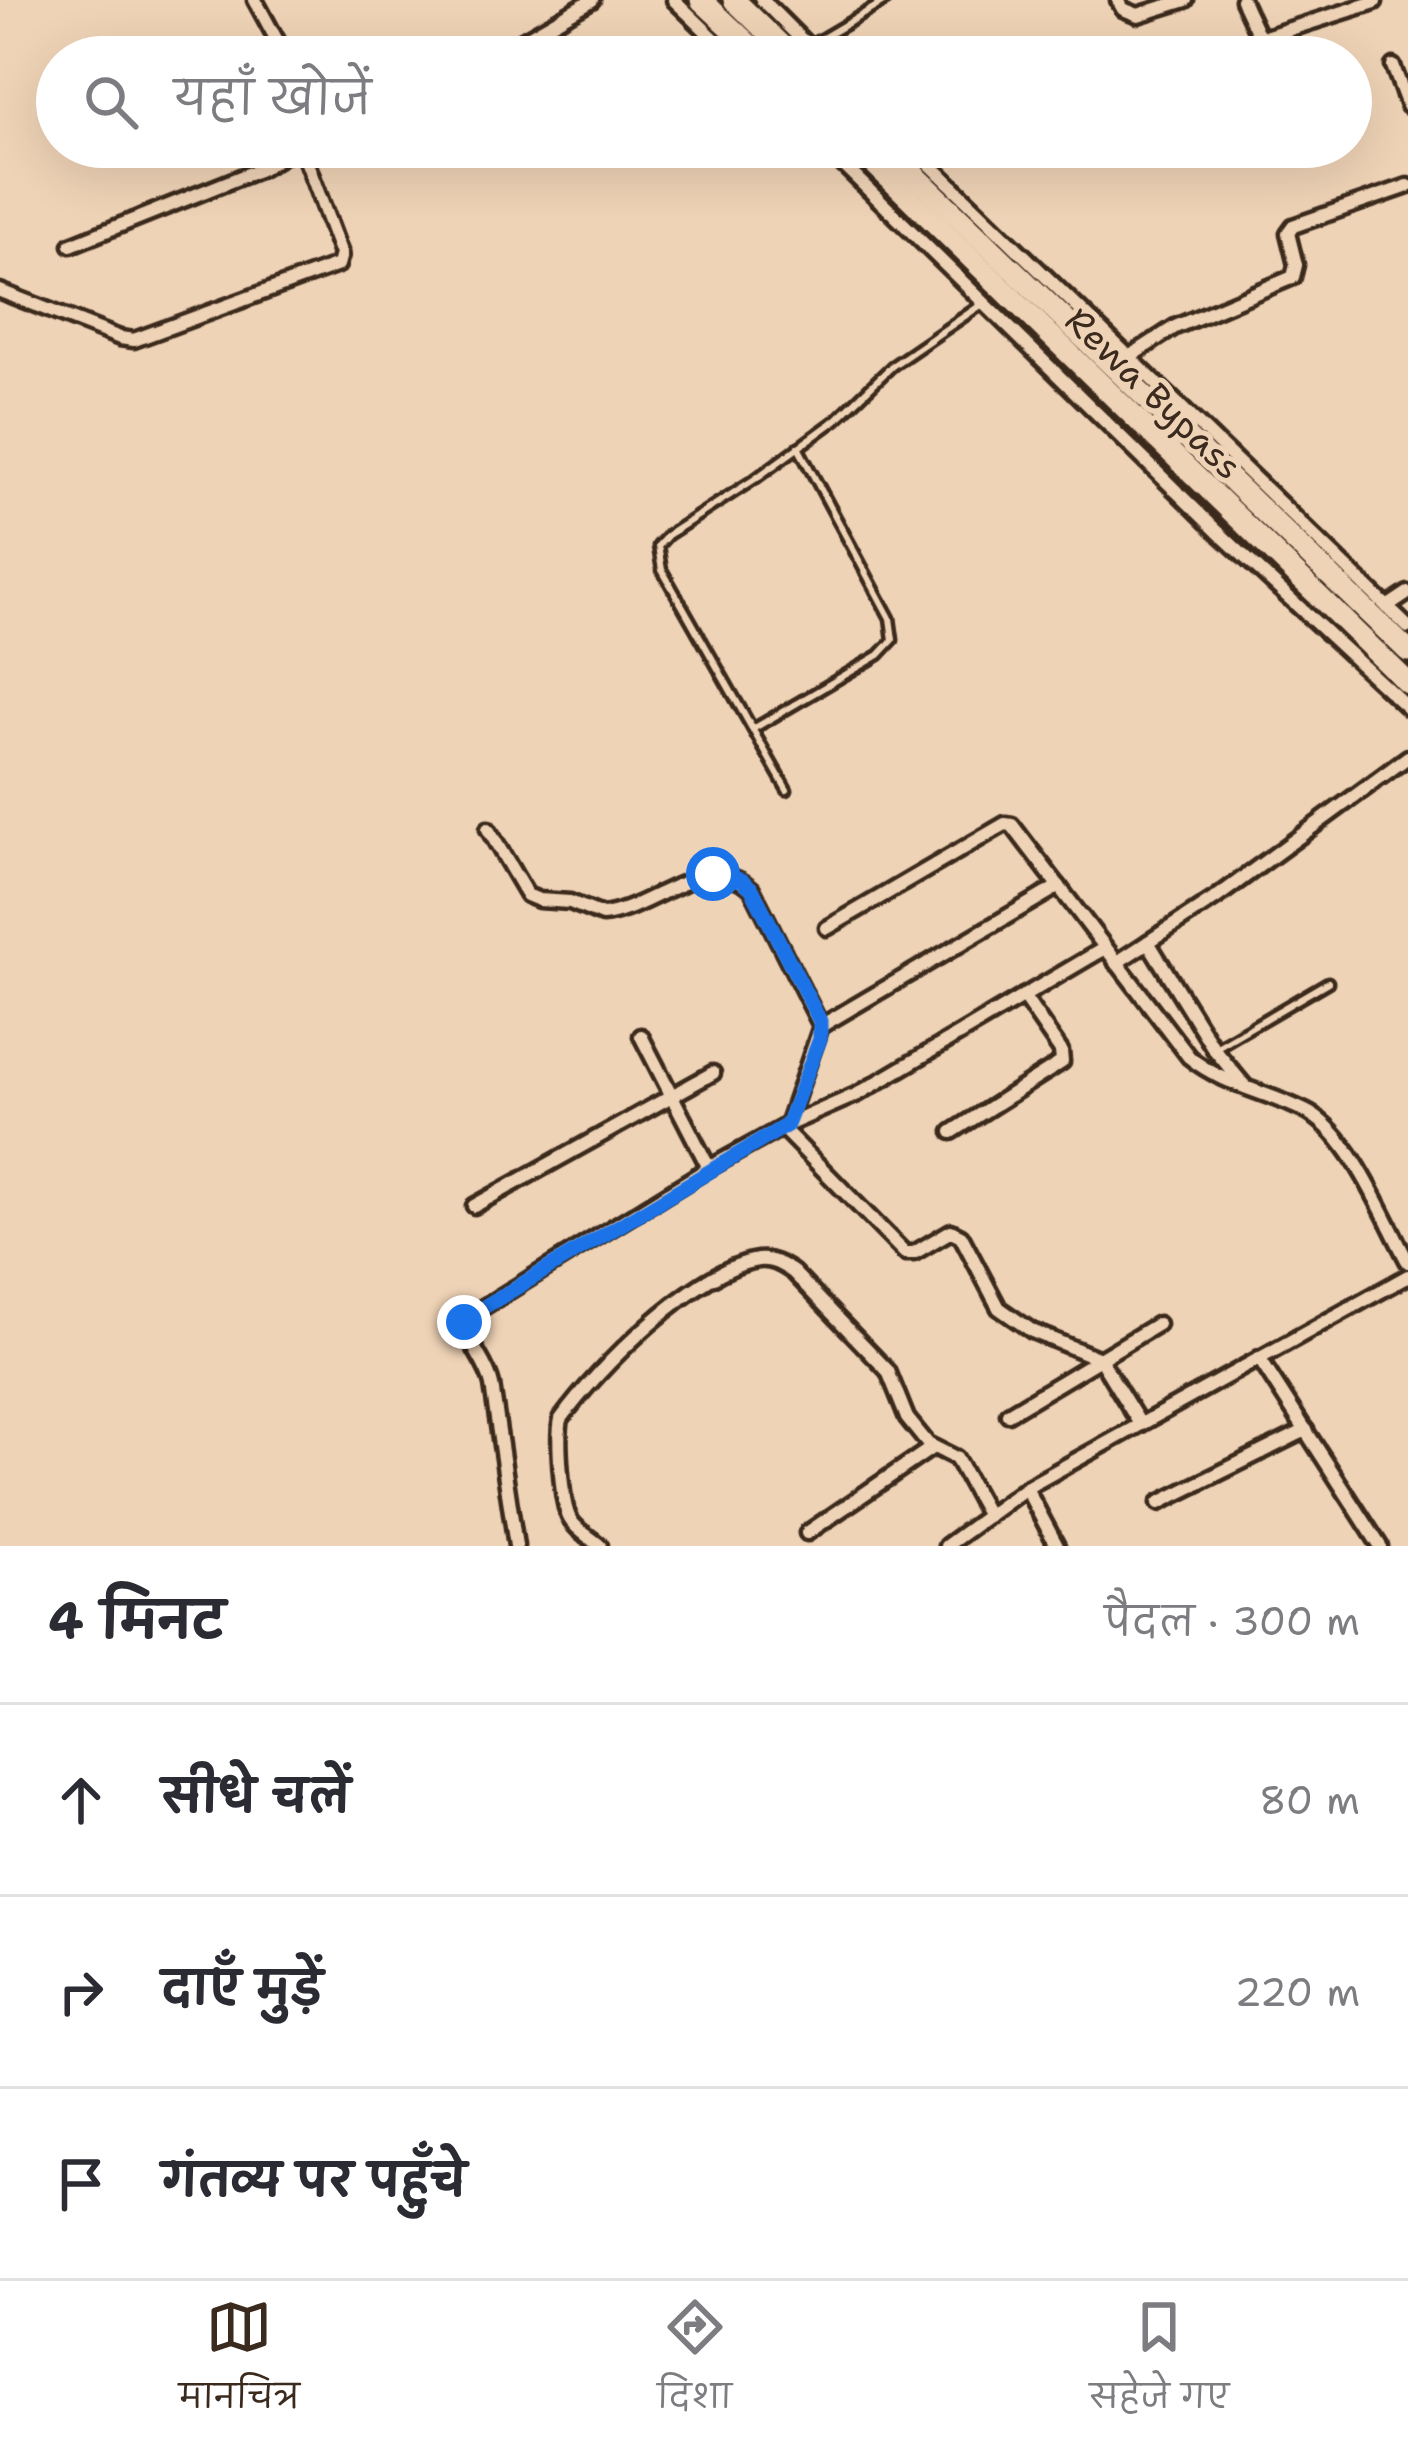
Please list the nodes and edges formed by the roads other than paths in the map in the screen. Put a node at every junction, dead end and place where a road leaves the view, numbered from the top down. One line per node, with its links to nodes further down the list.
1 (255, 0): 12 (street)
2 (592, 0): 13 (street)
3 (674, 0): 14 (street)
4 (701, 0): 15 (highway)
5 (734, 0): 16 (highway)
6 (762, 0): 17 (street)
7 (887, 0): 18 (lane)
8 (1118, 0): 9 (street)
9 (1186, 0)
10 (1242, 0): 19 (street)
11 (1375, 2): 20 (street)
12 (275, 36)
13 (529, 36)
14 (711, 36)
15 (740, 36)
16 (784, 36)
17 (793, 36)
18 (833, 36)
19 (1263, 36)
20 (1268, 36)
21 (1393, 66): 22 (street)
22 (1408, 106)
23 (263, 168): 30 (street)
24 (307, 168): 31 (street)
25 (847, 168): 32 (street)
26 (879, 168): 39 (highway, Rewa Bypass)
27 (908, 168): 38 (highway, Rewa Bypass)
28 (934, 168): 33 (street)
29 (1408, 186): 33 (street)
30 (71, 245)
31 (0, 291)
32 (985, 303): 34 (lane); 40 (street)
33 (1130, 357): 36 (street)
34 (798, 447): 41 (lane); 41 (lane)
35 (1408, 593): 36 (street)
36 (1388, 607): 37 (street)
37 (1408, 627)
38 (1408, 651)
39 (1408, 683)
40 (1408, 708)
41 (753, 729): 43 (lane)
42 (1408, 758): 47 (street)
43 (788, 790)
44 (488, 830): 52 (street)
45 (1059, 886): 46 (street); 48 (street); 52 (street)
46 (826, 928)
47 (1148, 942): 49 (street); 54 (street)
48 (1105, 948): 49 (street); 51 (street)
49 (1116, 963): 56 (street)
50 (1328, 982): 54 (lane)
51 (1023, 996): 58 (street); 59 (street)
52 (821, 1026): 58 (street)
53 (641, 1036): 57 (street)
54 (1214, 1049): 56 (street)
55 (713, 1073): 57 (street)
56 (1244, 1086): 62 (street)
57 (671, 1094): 60 (street); 61 (street)
58 (785, 1126): 60 (street); 66 (street)
59 (952, 1132)
60 (709, 1168): 75 (street)
61 (475, 1206)
62 (1408, 1262)
63 (1408, 1276): 65 (street)
64 (1158, 1324): 66 (street)
65 (1259, 1358): 68 (street); 69 (street)
66 (1100, 1359): 67 (street); 68 (street)
67 (1008, 1414)
68 (1140, 1424): 71 (street)
69 (1306, 1430): 72 (street); 79 (street)
70 (933, 1447): 73 (street); 74 (street); 76 (street)
71 (1026, 1488): 73 (street); 78 (street)
72 (1159, 1503)
73 (988, 1516): 77 (street)
74 (807, 1533)
75 (516, 1546)
76 (600, 1546)
77 (946, 1546)
78 (1057, 1546)
79 (1380, 1546)

